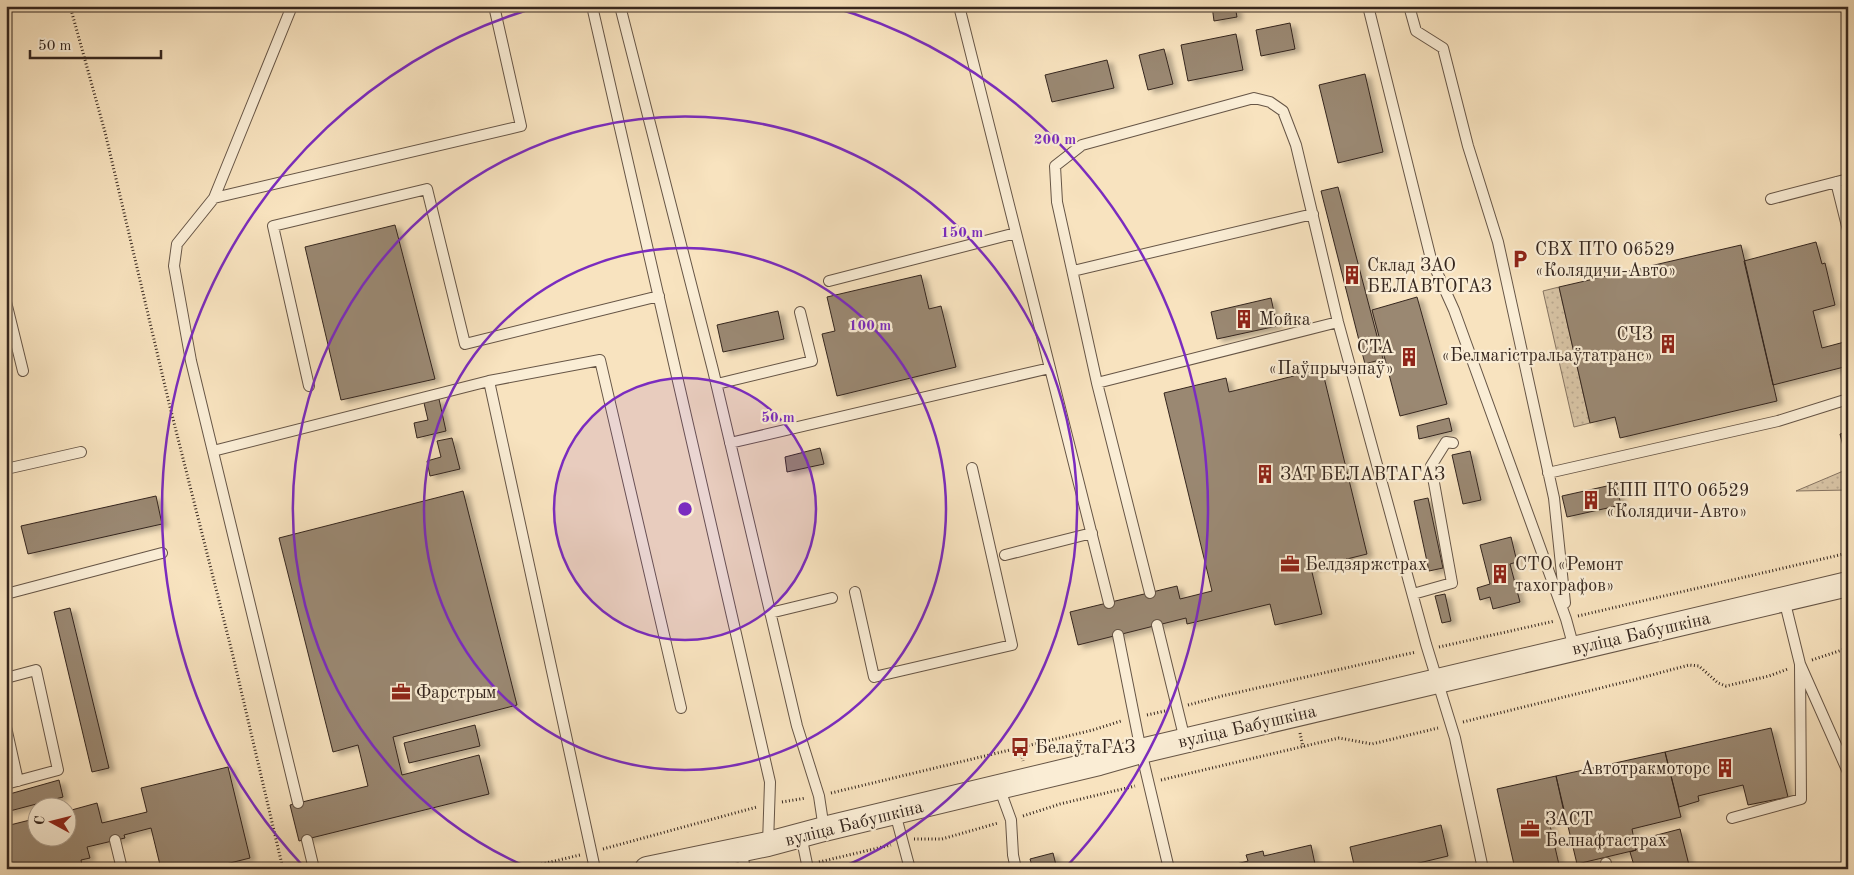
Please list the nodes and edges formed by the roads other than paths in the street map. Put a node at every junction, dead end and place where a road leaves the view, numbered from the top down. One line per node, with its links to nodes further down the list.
1 (292, 6): 10 (lane)
2 (494, 6): 10 (lane)
3 (592, 6): 17 (lane)
4 (620, 6): 25 (lane)
5 (959, 6): 14 (lane)
6 (1368, 6): 47 (lane)
7 (1409, 6): 34 (lane)
8 (1848, 178): 9 (lane)
9 (1836, 182): 11 (lane); 13 (lane)
10 (214, 198): 30 (lane)
11 (1771, 199)
12 (1312, 214): 15 (lane); 15 (lane); 20 (lane)
13 (1848, 230)
14 (1016, 233): 16 (lane); 21 (lane)
15 (1073, 271): 24 (lane)
16 (829, 281)
17 (659, 296): 26 (lane); 69 (lane)
18 (6, 302): 22 (lane)
19 (800, 312): 25 (lane)
20 (1338, 322): 24 (lane); 42 (lane)
21 (1050, 368): 28 (lane); 35 (lane)
22 (22, 371)
23 (489, 381): 30 (lane); 54 (lane); 74 (lane)
24 (1098, 383): 40 (lane)
25 (717, 384): 28 (lane)
26 (309, 386)
27 (1848, 399): 34 (lane)
28 (730, 443): 46 (lane)
29 (1453, 443): 42 (lane)
30 (212, 451): 62 (lane)
31 (81, 452): 33 (lane)
32 (972, 468): 39 (lane)
33 (6, 469)
34 (1548, 473): 47 (lane)
35 (1092, 533): 37 (lane); 45 (lane)
36 (162, 553): 41 (lane)
37 (1005, 555)
38 (1848, 584): 44 (street, вуліца Бабушкіна)
39 (855, 592)
40 (1150, 593)
41 (6, 594)
42 (1413, 594): 53 (lane)
43 (832, 598): 46 (lane)
44 (1784, 599): 50 (street, вуліца Бабушкіна); 51 (lane)
45 (1110, 603)
46 (770, 613): 65 (lane)
47 (1566, 619): 50 (lane)
48 (1157, 626): 56 (lane)
49 (1118, 635): 57 (lane)
50 (1574, 648): 53 (street, вуліца Бабушкіна)
51 (1800, 664): 58 (lane); 64 (lane)
52 (6, 678): 59 (lane)
53 (1437, 681): 56 (street, вуліца Бабушкіна); 79 (lane)
54 (681, 708)
55 (6, 727): 59 (lane)
56 (1185, 740): 57 (street, вуліца Бабушкіна)
57 (1140, 751): 61 (street, вуліца Бабушкіна); 78 (lane)
58 (1848, 772)
59 (18, 781): 60 (lane)
60 (6, 784)
61 (999, 787): 63 (street, вуліца Бабушкіна); 77 (lane)
62 (298, 803)
63 (895, 813): 65 (street, вуліца Бабушкіна); 76 (lane)
64 (1732, 818)
65 (824, 829): 66 (street, вуліца Бабушкіна)
66 (801, 835): 69 (street, вуліца Бабушкіна); 71 (lane)
67 (115, 840): 72 (lane)
68 (307, 840): 73 (lane)
69 (768, 844): 70 (street, вуліца Бабушкіна)
70 (743, 859): 75 (street, вуліца Бабушкіна)
71 (808, 867)
72 (122, 869)
73 (314, 869)
74 (595, 869)
75 (646, 869)
76 (910, 869)
77 (1016, 869)
78 (1169, 869)
79 (1483, 869)

